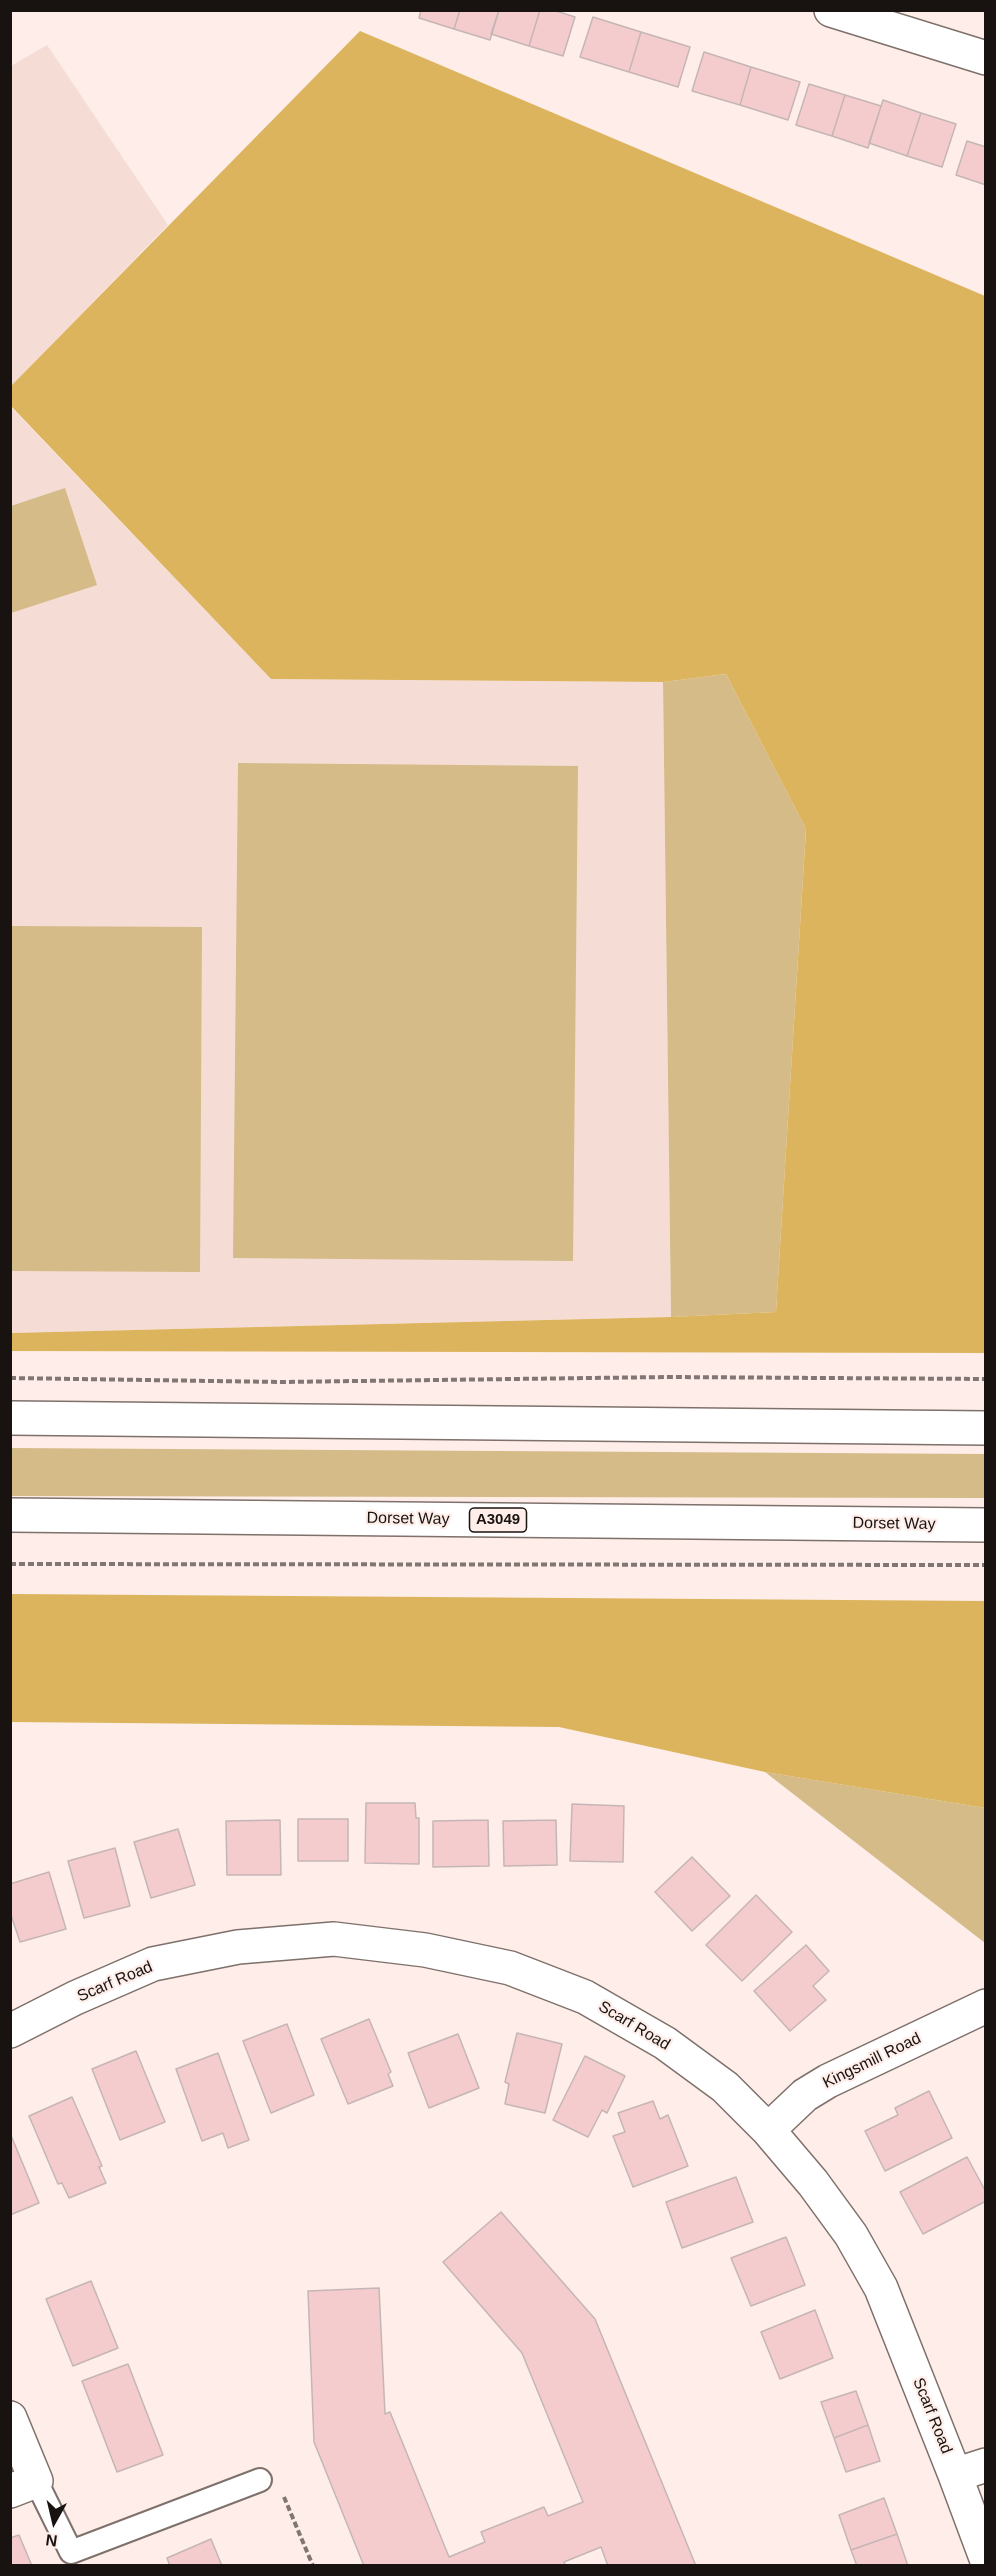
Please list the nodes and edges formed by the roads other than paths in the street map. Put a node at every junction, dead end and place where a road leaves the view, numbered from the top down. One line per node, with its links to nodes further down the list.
1 (831, 10): 2 (main road)
2 (986, 58)
3 (10, 1418): 4 (main road)
4 (986, 1428)
5 (10, 1515): 6 (main road, Dorset Way / A3049)
6 (986, 1525)
7 (986, 2006): 9 (main road, Kingsmill Road)
8 (10, 2031): 9 (main road, Scarf Road)
9 (768, 2130): 11 (main road, Scarf Road)
10 (10, 2418): 13 (main road)
11 (970, 2470): 14 (main road, Scarf Road)
12 (260, 2480): 13 (lane)
13 (23, 2486)
14 (986, 2559)

